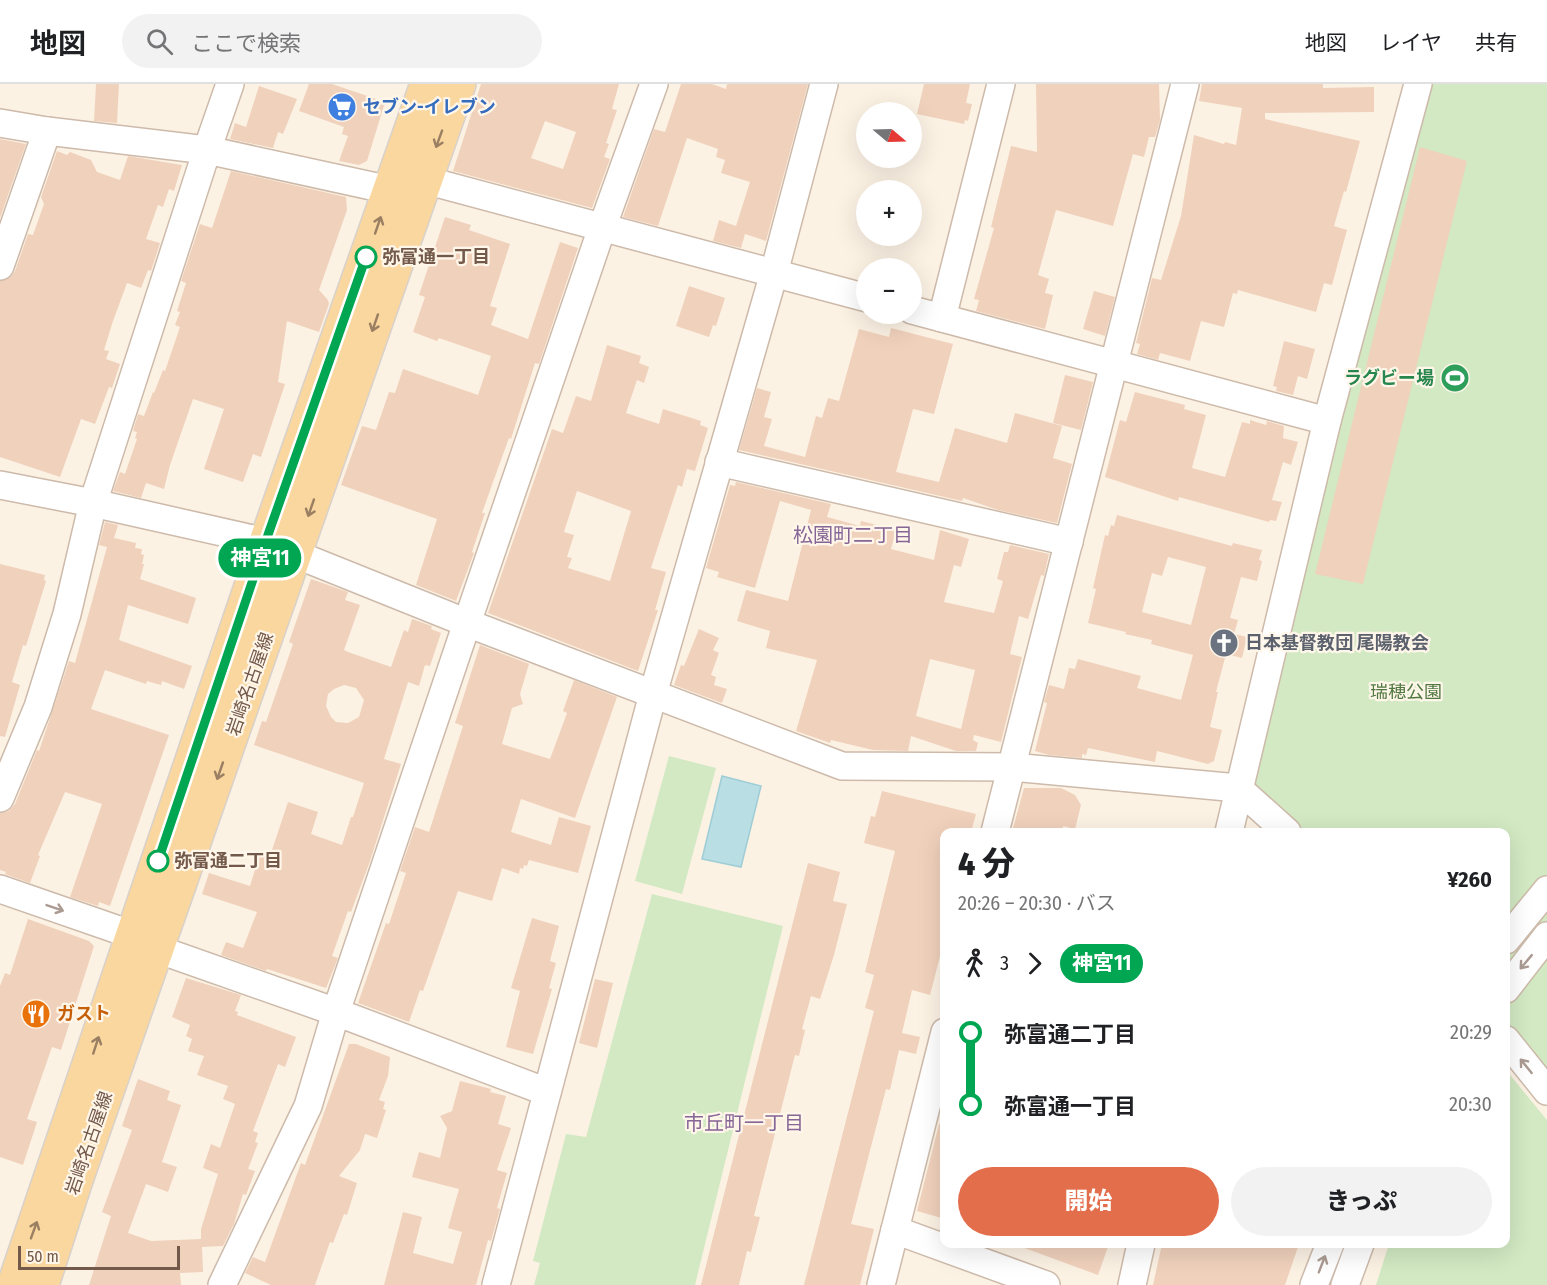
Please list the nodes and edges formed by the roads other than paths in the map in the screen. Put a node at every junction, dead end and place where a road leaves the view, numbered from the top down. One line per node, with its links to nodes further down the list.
1 (230, 84): 11 (street)
2 (427, 84): 13 (main road, 岩崎名古屋線)
3 (459, 84): 12 (main road, 岩崎名古屋線, one-way to 12)
4 (654, 84): 14 (street)
5 (824, 84): 16 (street)
6 (1000, 84): 19 (street)
7 (1185, 84): 20 (street)
8 (1418, 84): 21 (street)
9 (0, 123): 10 (street)
10 (48, 131): 11 (street); 15 (street)
11 (207, 150): 13 (street); 24 (street)
12 (425, 180): 14 (street); 26 (main road, 岩崎名古屋線, one-way to 26)
13 (390, 190): 26 (main road, 岩崎名古屋線, one-way to 13)
14 (602, 228): 16 (street); 27 (street)
15 (0, 266)
16 (774, 273): 17 (street); 22 (street)
17 (856, 295)
18 (922, 313): 19 (street)
19 (942, 318): 20 (street)
20 (1114, 364): 21 (street); 25 (street)
21 (1327, 421): 30 (street)
22 (719, 462): 25 (street); 28 (street)
23 (0, 485): 24 (street)
24 (93, 503): 26 (street); 31 (street)
25 (1069, 542): 29 (street)
26 (281, 548): 27 (street); 39 (main road, 岩崎名古屋線)
27 (467, 623): 28 (street); 41 (street)
28 (653, 694): 29 (street); 45 (street)
29 (1012, 767): 30 (street); 32 (street)
30 (1238, 788): 33 (street); 34 (street)
31 (0, 798)
32 (996, 828)
33 (1230, 828)
34 (1283, 828)
35 (0, 889): 39 (street, one-way to 39)
36 (1547, 890): 37 (street)
37 (1510, 935)
38 (1547, 936): 40 (street, one-way to 40)
39 (145, 942): 41 (street); 52 (main road, 岩崎名古屋線, one-way to 39); 53 (main road, 岩崎名古屋線)
40 (1510, 984)
41 (336, 1012): 45 (street); 54 (street)
42 (1510, 1045): 44 (street, one-way to 42)
43 (940, 1052): 46 (street)
44 (1547, 1091)
45 (547, 1092): 55 (street)
46 (895, 1230): 47 (street); 56 (street)
47 (940, 1246)
48 (944, 1248): 57 (street)
49 (1140, 1248): 58 (street)
50 (1328, 1248): 59 (street, one-way to 50)
51 (1359, 1248): 60 (street)
52 (14, 1285)
53 (42, 1285)
54 (222, 1285)
55 (496, 1285)
56 (881, 1285)
57 (1046, 1285)
58 (1132, 1285)
59 (1314, 1285)
60 (1345, 1285)

